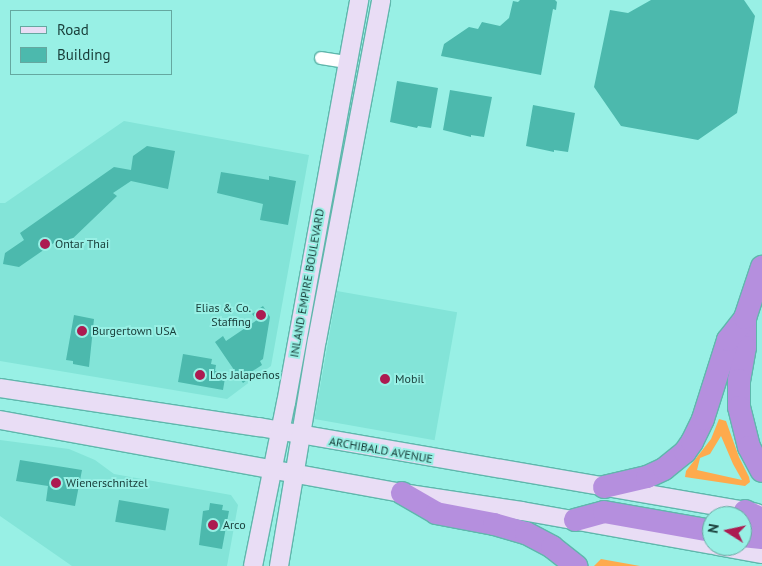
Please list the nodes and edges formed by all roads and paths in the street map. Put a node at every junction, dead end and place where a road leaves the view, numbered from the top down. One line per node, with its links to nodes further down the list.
1 (359, 0): 4 (main road, INLAND EMPIRE BOULEVARD)
2 (381, 0): 10 (main road, INLAND EMPIRE BOULEVARD)
3 (321, 58): 4 (street)
4 (347, 62): 9 (main road, INLAND EMPIRE BOULEVARD)
5 (762, 268): 6 (highway)
6 (745, 318): 12 (highway); 14 (highway)
7 (0, 388): 9 (main road, ARCHIBALD AVENUE)
8 (0, 420): 11 (main road)
9 (279, 432): 10 (main road, ARCHIBALD AVENUE); 11 (main road, INLAND EMPIRE BOULEVARD)
10 (301, 436): 13 (main road, INLAND EMPIRE BOULEVARD); 14 (main road, ARCHIBALD AVENUE)
11 (272, 468): 13 (main road); 20 (main road, INLAND EMPIRE BOULEVARD)
12 (762, 471)
13 (295, 473): 15 (main road); 21 (main road, INLAND EMPIRE BOULEVARD)
14 (604, 487): 16 (main road, ARCHIBALD AVENUE)
15 (402, 493): 17 (main road); 22 (highway)
16 (756, 514)
17 (575, 520): 18 (highway); 19 (main road)
18 (702, 529)
19 (702, 543)
20 (253, 566)
21 (279, 566)
22 (576, 566)

